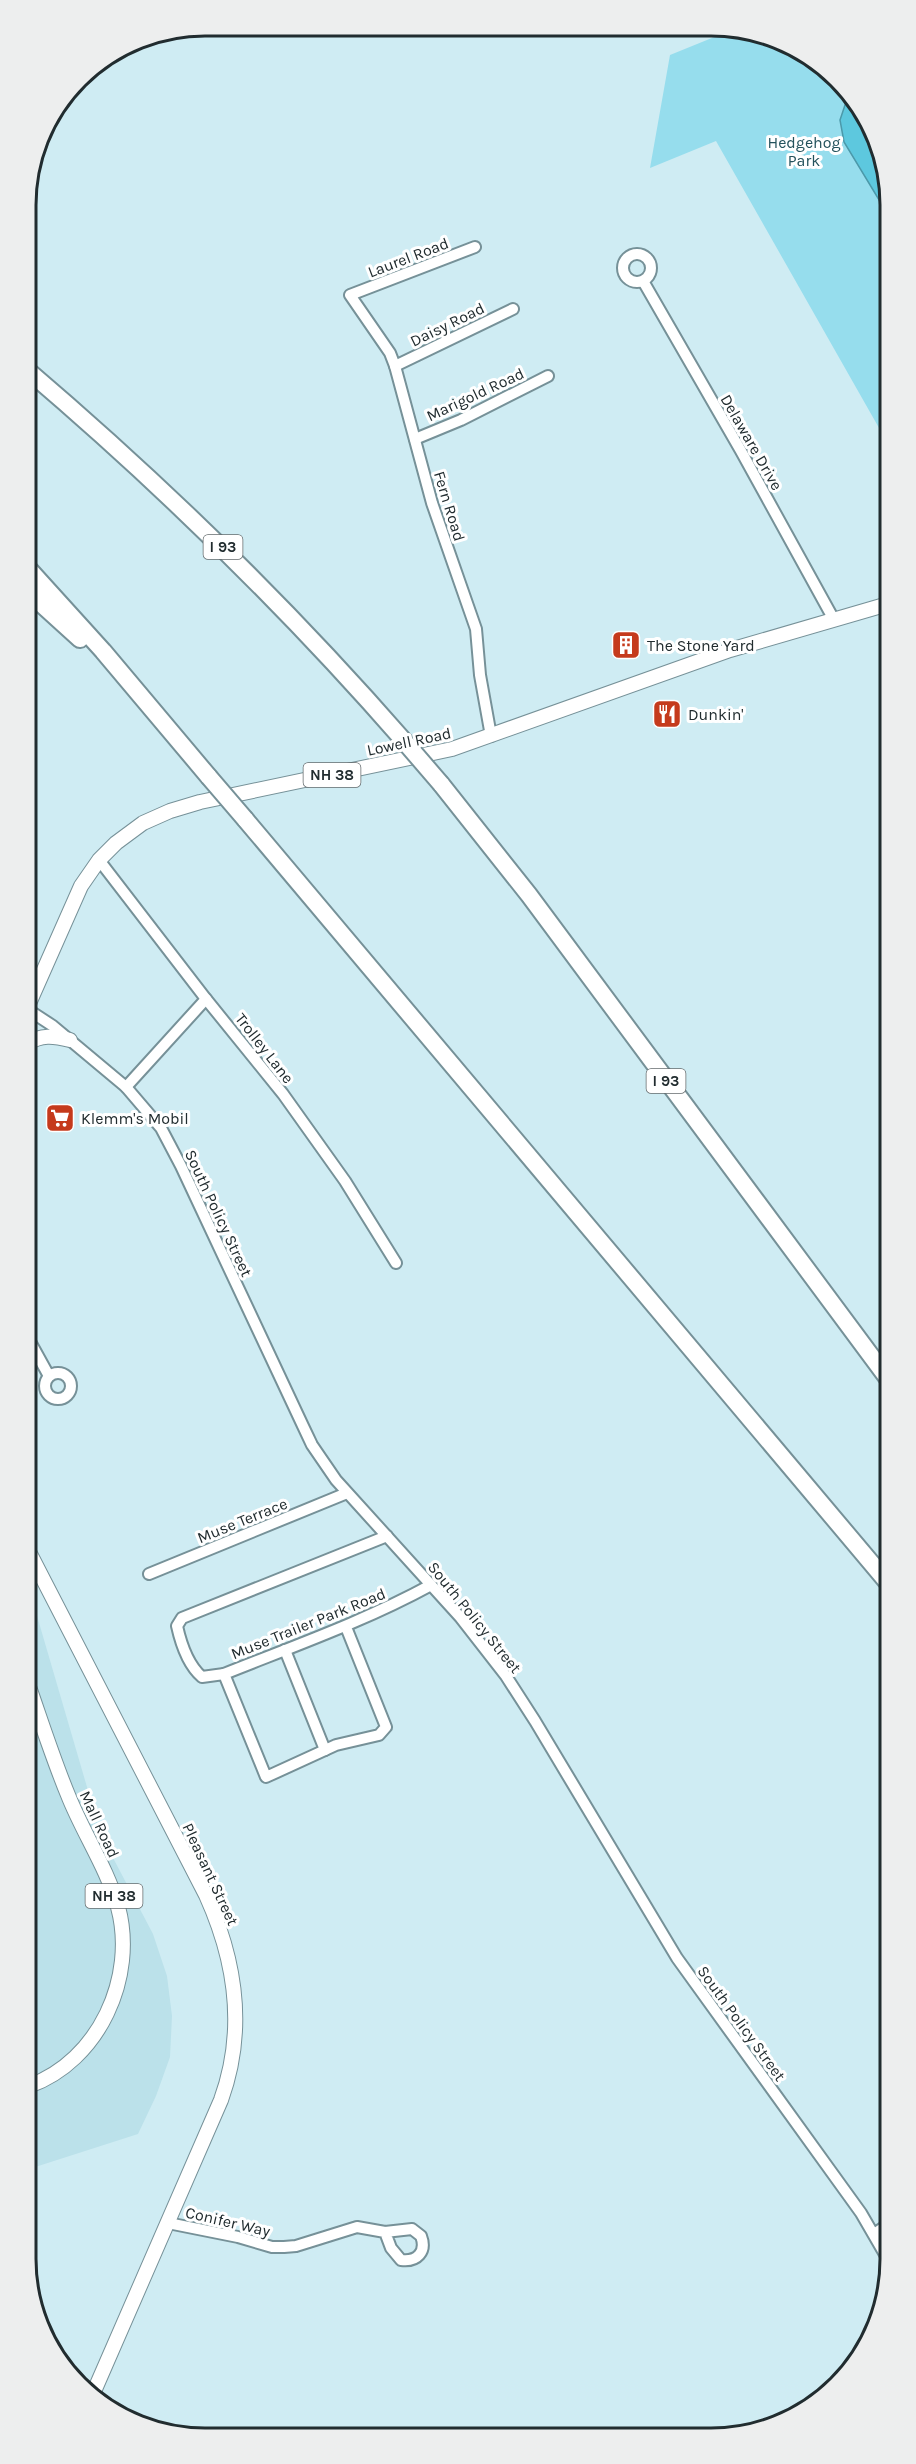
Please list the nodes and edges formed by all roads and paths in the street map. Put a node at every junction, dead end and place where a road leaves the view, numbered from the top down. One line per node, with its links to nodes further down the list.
1 (476, 247): 3 (street, Laurel Road)
2 (643, 282): 12 (street, Delaware Drive)
3 (350, 295): 5 (street, Fern Road)
4 (513, 309): 5 (street, Daisy Road)
5 (395, 366): 8 (street, Fern Road)
6 (548, 376): 8 (street, Marigold Road)
7 (36, 378): 24 (highway, I 93, bridge)
8 (415, 439): 14 (street, Fern Road)
9 (36, 577): 13 (highway)
10 (36, 598): 13 (highway)
11 (880, 606): 12 (main road, Lowell Road / NH 38)
12 (833, 618): 14 (main road, Lowell Road / NH 38)
13 (140, 695): 29 (highway, bridge)
14 (491, 736): 15 (main road, Lowell Road / NH 38)
15 (99, 860): 16 (main road, Lowell Road / NH 38); 17 (street, Trolley Lane)
16 (36, 988)
17 (206, 999): 21 (street); 22 (street, Trolley Lane)
18 (36, 1015): 20 (street, South Policy Street)
19 (36, 1040): 20 (main road)
20 (70, 1040): 21 (street, South Policy Street)
21 (126, 1087): 26 (street, South Policy Street)
22 (396, 1263)
23 (36, 1352): 25 (street)
24 (880, 1368)
25 (49, 1376)
26 (347, 1493): 27 (street, South Policy Street); 30 (street, Muse Terrace)
27 (387, 1536): 31 (street, South Policy Street); 34 (street)
28 (36, 1566): 38 (main road, Pleasant Street)
29 (880, 1573)
30 (149, 1574)
31 (431, 1585): 32 (street, Muse Trailer Park Road); 41 (street, South Policy Street)
32 (346, 1627): 33 (street, Muse Trailer Park Road); 36 (street)
33 (285, 1650): 34 (street, Muse Trailer Park Road); 36 (street)
34 (224, 1674): 36 (street, Muse Trailer Park Road)
35 (36, 1706): 37 (main road, Mall Road / NH 38)
36 (325, 1750)
37 (36, 2082)
38 (168, 2223): 40 (street, Conifer Way); 43 (main road, Pleasant Street)
39 (880, 2230): 41 (street)
40 (385, 2232)
41 (874, 2234): 42 (street, South Policy Street)
42 (880, 2245)
43 (96, 2388)

